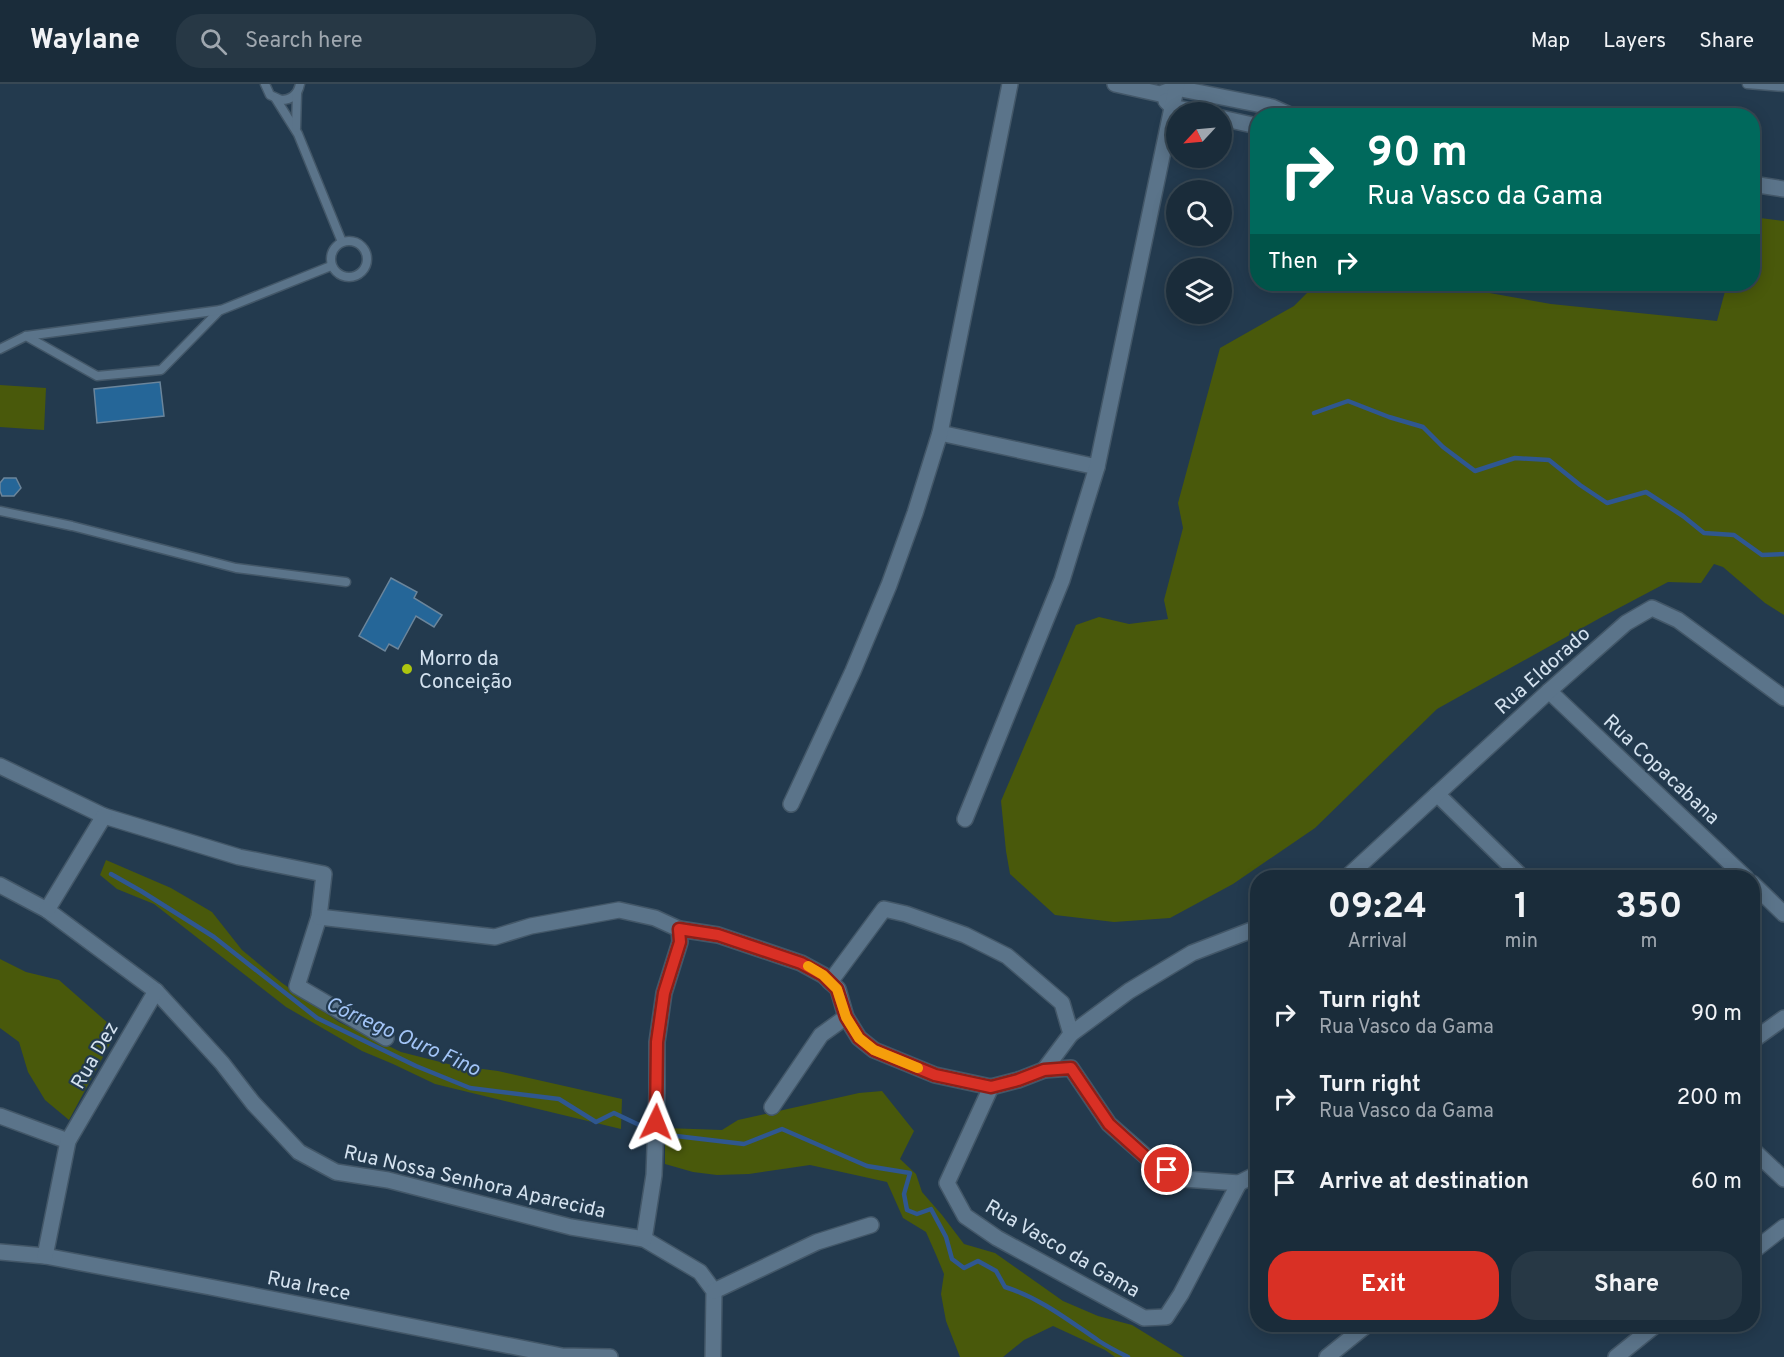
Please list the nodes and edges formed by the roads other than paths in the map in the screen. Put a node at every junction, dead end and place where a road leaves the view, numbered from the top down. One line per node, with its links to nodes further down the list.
1 (260, 84): 7 (lane)
2 (1010, 84): 25 (street)
3 (1115, 84): 9 (street)
4 (1747, 84): 6 (lane)
5 (1177, 86): 9 (street); 12 (street); 13 (street)
6 (1784, 87)
7 (267, 88): 10 (lane)
8 (299, 88): 10 (lane); 16 (lane)
9 (1160, 94): 11 (street)
10 (276, 99): 16 (lane)
11 (1167, 102)
12 (1173, 102)
13 (1274, 108)
14 (1232, 120): 15 (street)
15 (1250, 124)
16 (298, 134): 20 (lane)
17 (1166, 137): 26 (street)
18 (1760, 185): 19 (street)
19 (1784, 189)
20 (342, 242): 21 (lane); 21 (lane)
21 (331, 266): 22 (lane)
22 (221, 310): 23 (lane); 23 (lane)
23 (26, 336): 24 (lane)
24 (0, 349)
25 (940, 433): 26 (street); 33 (street)
26 (1097, 468): 35 (street)
27 (0, 511): 28 (lane)
28 (346, 582)
29 (1549, 691): 30 (street, Rua Eldorado); 32 (street, Rua Eldorado); 38 (street, Rua Copacabana)
30 (1784, 698)
31 (0, 766): 34 (street)
32 (1437, 794): 36 (street, Rua Eldorado); 37 (street)
33 (791, 804)
34 (104, 816): 41 (street); 43 (street)
35 (965, 819)
36 (1355, 870)
37 (1515, 870)
38 (1738, 870)
39 (0, 885): 41 (street, Rua Nossa Senhora Aparecida)
40 (1760, 891): 42 (street)
41 (46, 910): 47 (street, Rua Nossa Senhora Aparecida)
42 (1784, 914)
43 (319, 917): 44 (street); 52 (street)
44 (679, 929): 46 (street); 64 (street)
45 (1250, 931): 50 (street)
46 (830, 982): 48 (street); 50 (street)
47 (156, 991): 57 (street, Rua Dez); 64 (street, Rua Nossa Senhora Aparecida)
48 (846, 1017): 54 (street); 55 (street)
49 (1784, 1018): 51 (street)
50 (1071, 1034): 53 (street)
51 (1760, 1035)
52 (386, 1038)
53 (1044, 1070): 54 (street); 61 (street)
54 (991, 1087): 61 (street, Rua Vasco da Gama)
55 (772, 1107)
56 (0, 1116): 57 (street)
57 (68, 1141): 67 (street, Rua Dez)
58 (1760, 1156): 60 (street)
59 (1250, 1178): 61 (street)
60 (1784, 1179)
61 (1239, 1183)
62 (871, 1225): 68 (street)
63 (1784, 1227): 65 (street)
64 (644, 1239): 68 (street, Rua Nossa Senhora Aparecida)
65 (1760, 1246)
66 (0, 1252): 67 (street, Rua Irece)
67 (45, 1256): 71 (street, Rua Irece)
68 (714, 1291): 72 (street)
69 (1358, 1332): 73 (street)
70 (1647, 1332): 74 (street)
71 (610, 1357)
72 (713, 1357)
73 (1327, 1357)
74 (1616, 1357)

